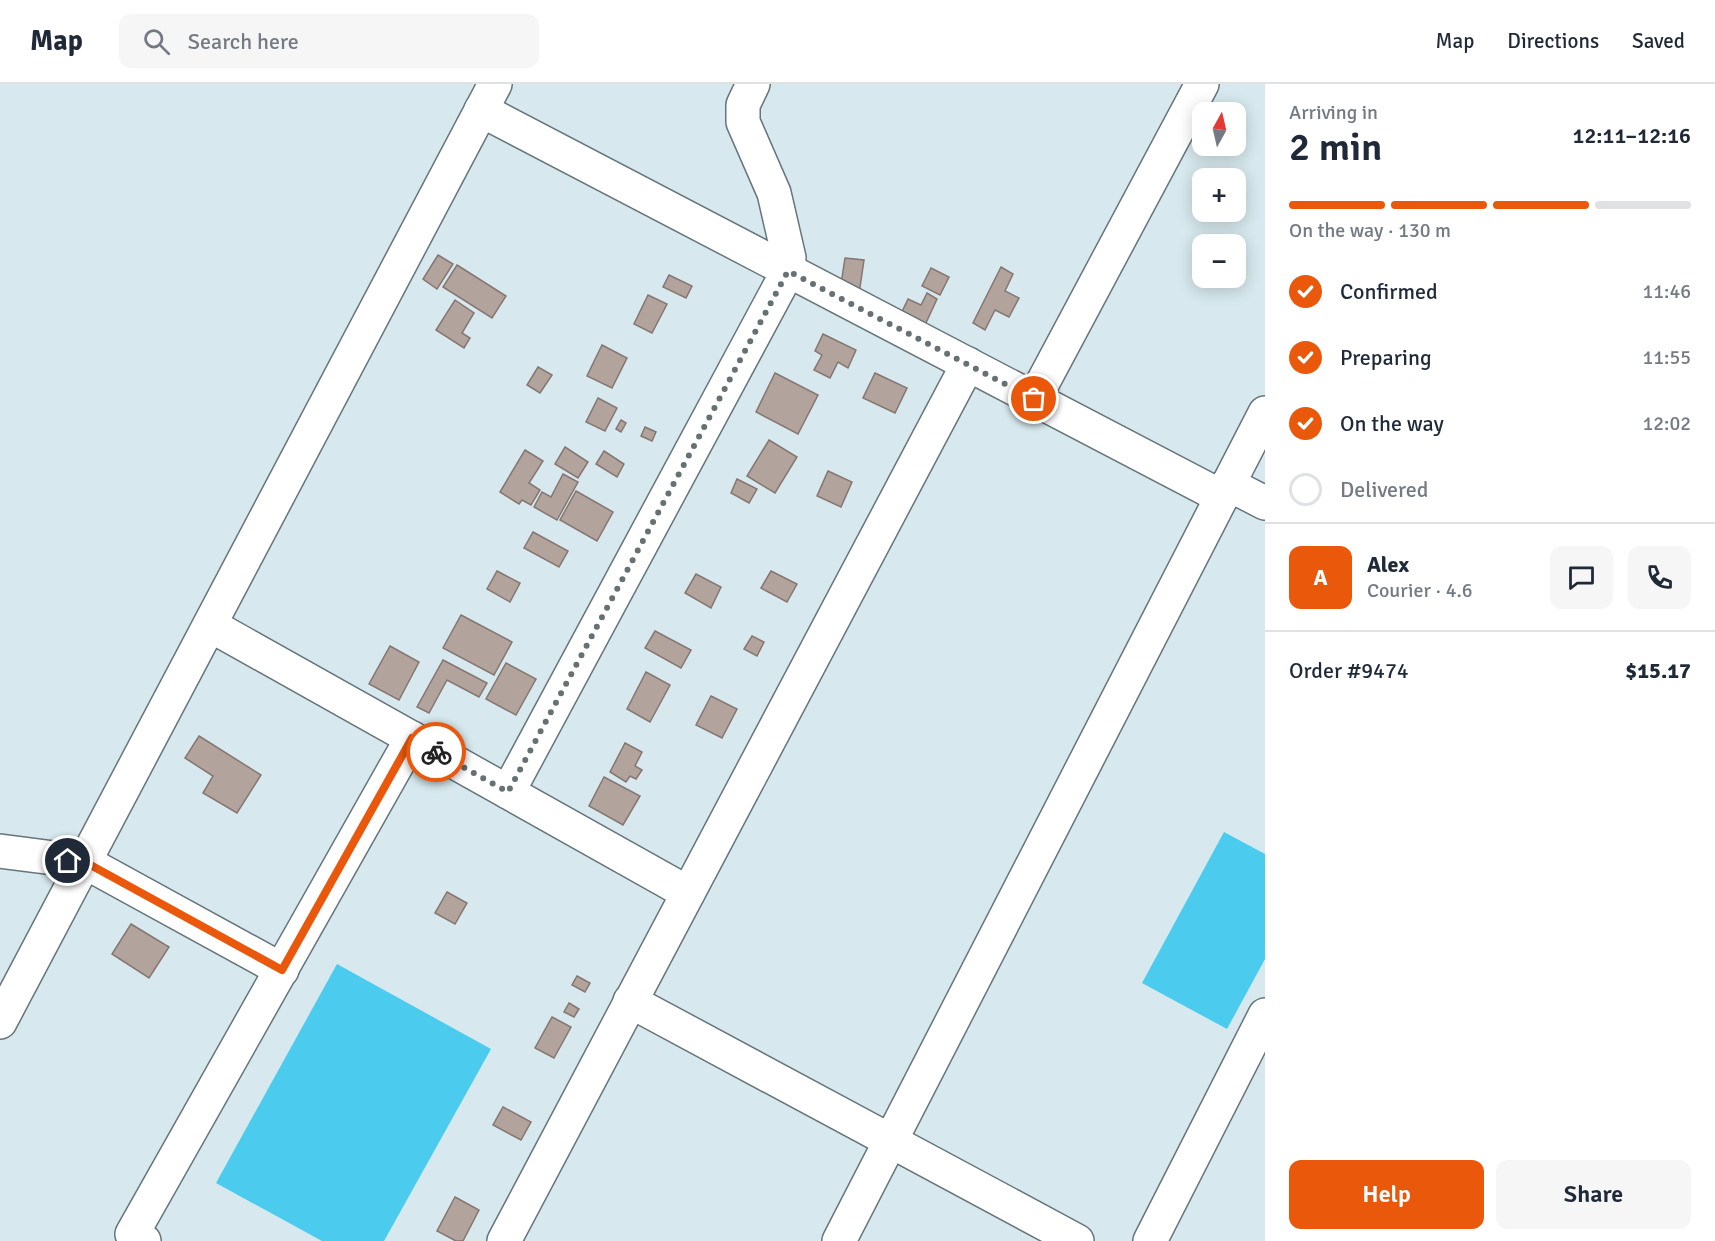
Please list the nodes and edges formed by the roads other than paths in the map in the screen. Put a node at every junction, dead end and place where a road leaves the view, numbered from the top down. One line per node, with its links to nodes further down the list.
1 (753, 84): 4 (street)
2 (1202, 84): 6 (street)
3 (488, 97): 4 (street); 10 (street)
4 (788, 271): 5 (street); 12 (street)
5 (968, 364): 6 (street); 15 (street)
6 (1034, 399): 8 (street)
7 (1265, 413): 8 (street)
8 (1225, 490): 9 (street); 20 (street)
9 (1265, 503)
10 (210, 625): 11 (street); 14 (street)
11 (412, 738): 12 (street); 16 (street)
12 (508, 792): 15 (street)
13 (0, 851): 14 (street)
14 (85, 862): 16 (street); 19 (street)
15 (688, 893): 17 (street)
16 (282, 970): 21 (street)
17 (630, 1001): 20 (street); 22 (street)
18 (1265, 1015): 25 (street)
19 (0, 1022)
20 (890, 1141): 23 (street); 24 (street)
21 (144, 1241)
22 (504, 1241)
23 (839, 1241)
24 (1077, 1241)
25 (1150, 1241)

